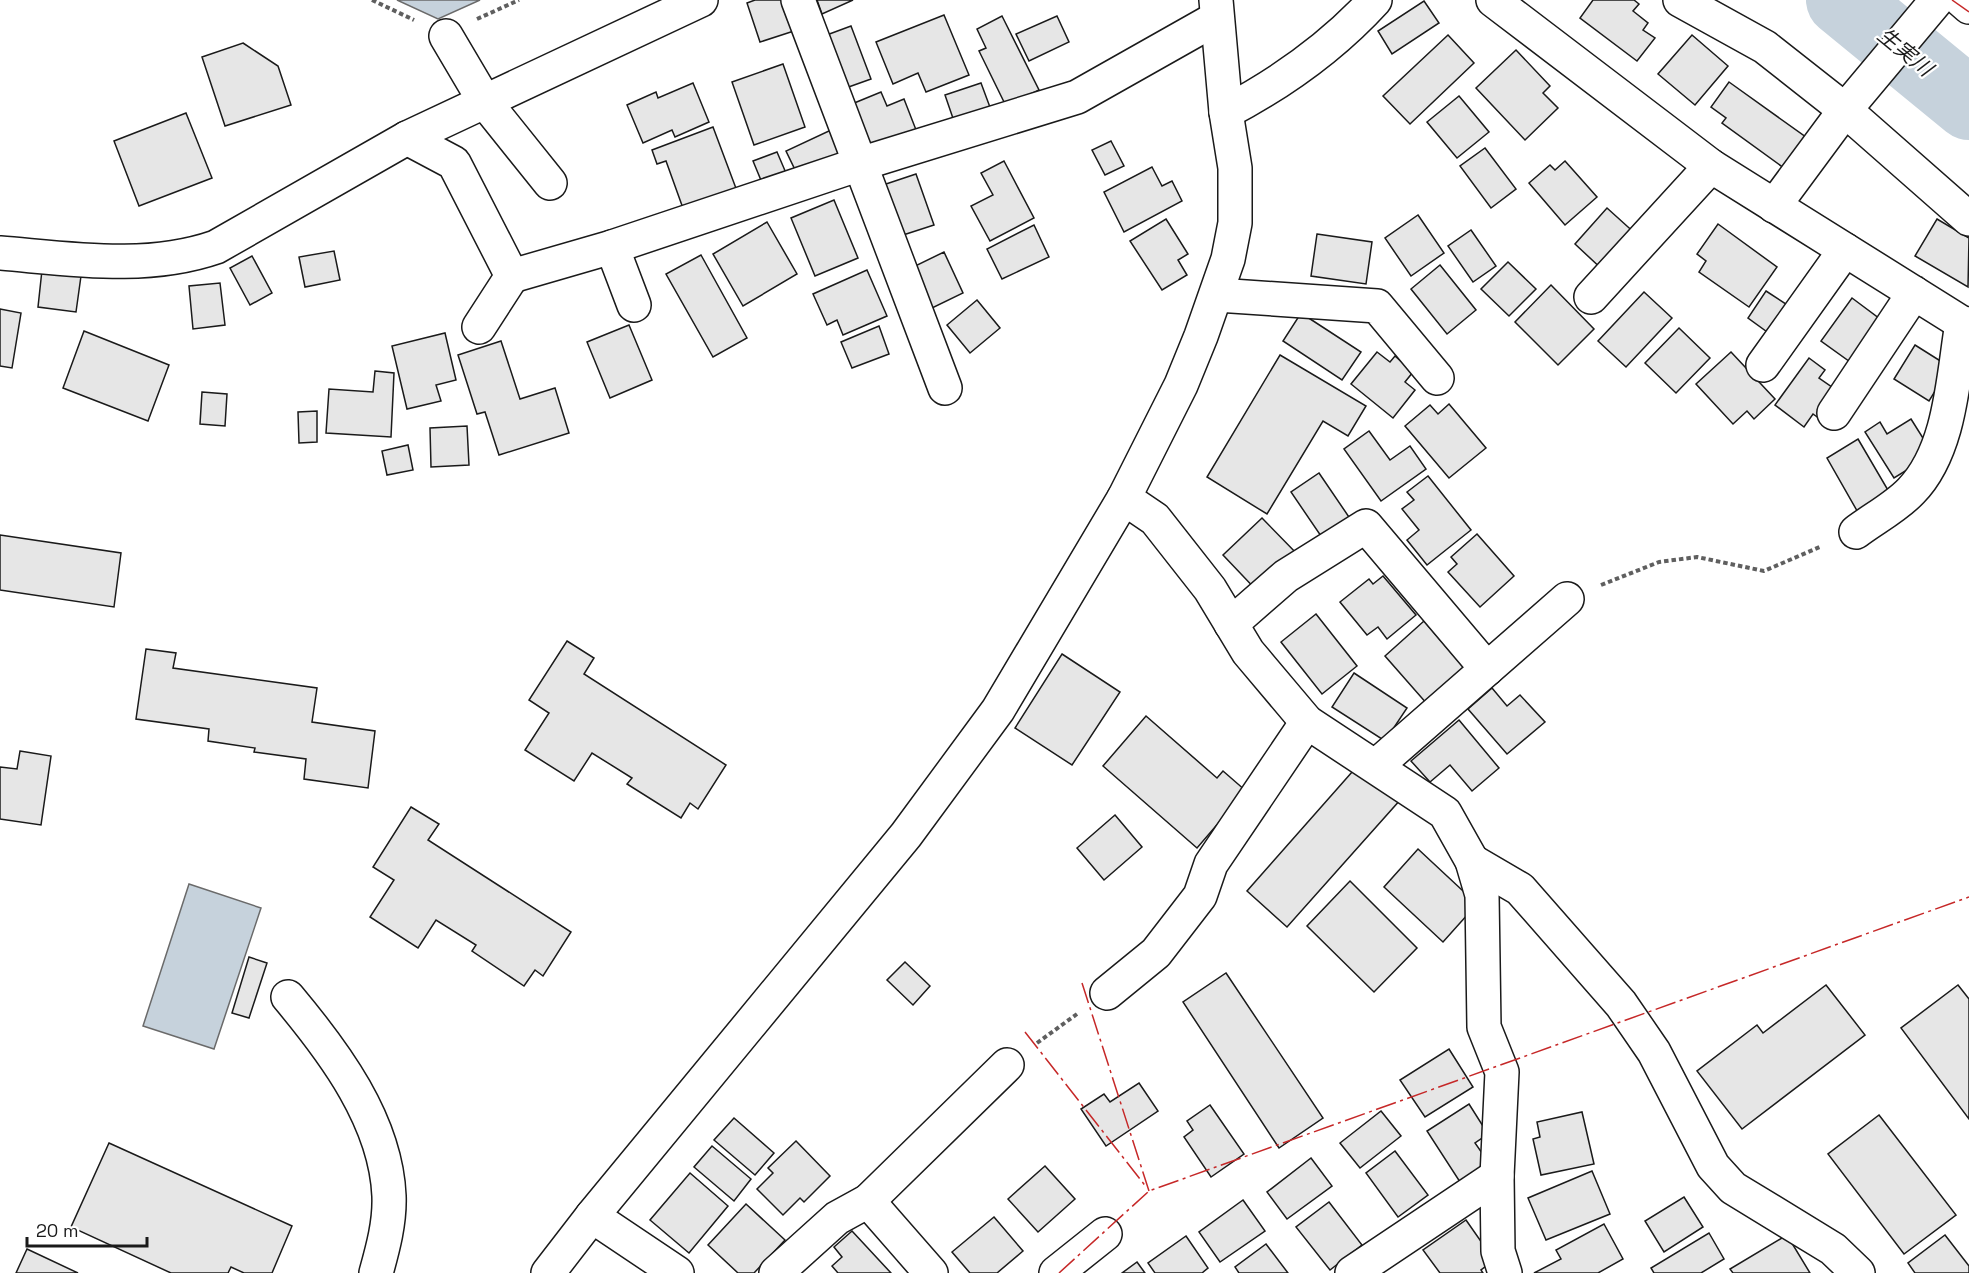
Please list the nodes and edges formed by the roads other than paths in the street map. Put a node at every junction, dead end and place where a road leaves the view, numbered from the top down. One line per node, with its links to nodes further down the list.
1 (701, 0): 11 (street)
2 (798, 0): 15 (street)
3 (1375, 0): 13 (street)
4 (1493, 0): 16 (street)
5 (1680, 0): 12 (street)
6 (1937, 0): 12 (street)
7 (1961, 0): 8 (street)
8 (1969, 7)
9 (1217, 9): 13 (street); 15 (street)
10 (446, 36): 11 (street)
11 (485, 102): 14 (street); 17 (street)
12 (1845, 110): 18 (street); 19 (street)
13 (1226, 112): 25 (street)
14 (407, 138): 22 (street); 23 (street)
15 (860, 164): 20 (street); 32 (street)
16 (1711, 166): 18 (street); 26 (street)
17 (550, 183)
18 (1774, 206): 21 (street)
19 (1969, 219)
20 (612, 247): 23 (street); 27 (street)
21 (1845, 250): 24 (street); 30 (street)
22 (0, 253)
23 (512, 276): 29 (street)
24 (1914, 293): 28 (street); 33 (street)
25 (1217, 295): 31 (street); 34 (street)
26 (1591, 297)
27 (634, 304)
28 (1966, 323): 35 (street)
29 (479, 327)
30 (1763, 365)
31 (1437, 378)
32 (945, 388)
33 (1834, 413)
34 (1124, 498): 37 (street); 47 (street)
35 (1856, 531)
36 (1567, 599): 38 (street)
37 (1231, 624): 38 (street); 39 (street)
38 (1487, 669): 40 (street)
39 (1307, 722): 40 (street); 42 (street)
40 (1376, 766): 41 (street)
41 (1472, 861): 45 (street); 57 (street)
42 (1107, 993)
43 (288, 997): 49 (street)
44 (1007, 1065): 46 (street)
45 (1497, 1176): 55 (street); 56 (street)
46 (868, 1201): 52 (street); 53 (street)
47 (592, 1216): 50 (street); 51 (street)
48 (1105, 1234): 54 (street)
49 (376, 1273)
50 (548, 1273)
51 (677, 1273)
52 (776, 1273)
53 (931, 1273)
54 (1056, 1273)
55 (1352, 1273)
56 (1504, 1273)
57 (1858, 1273)

